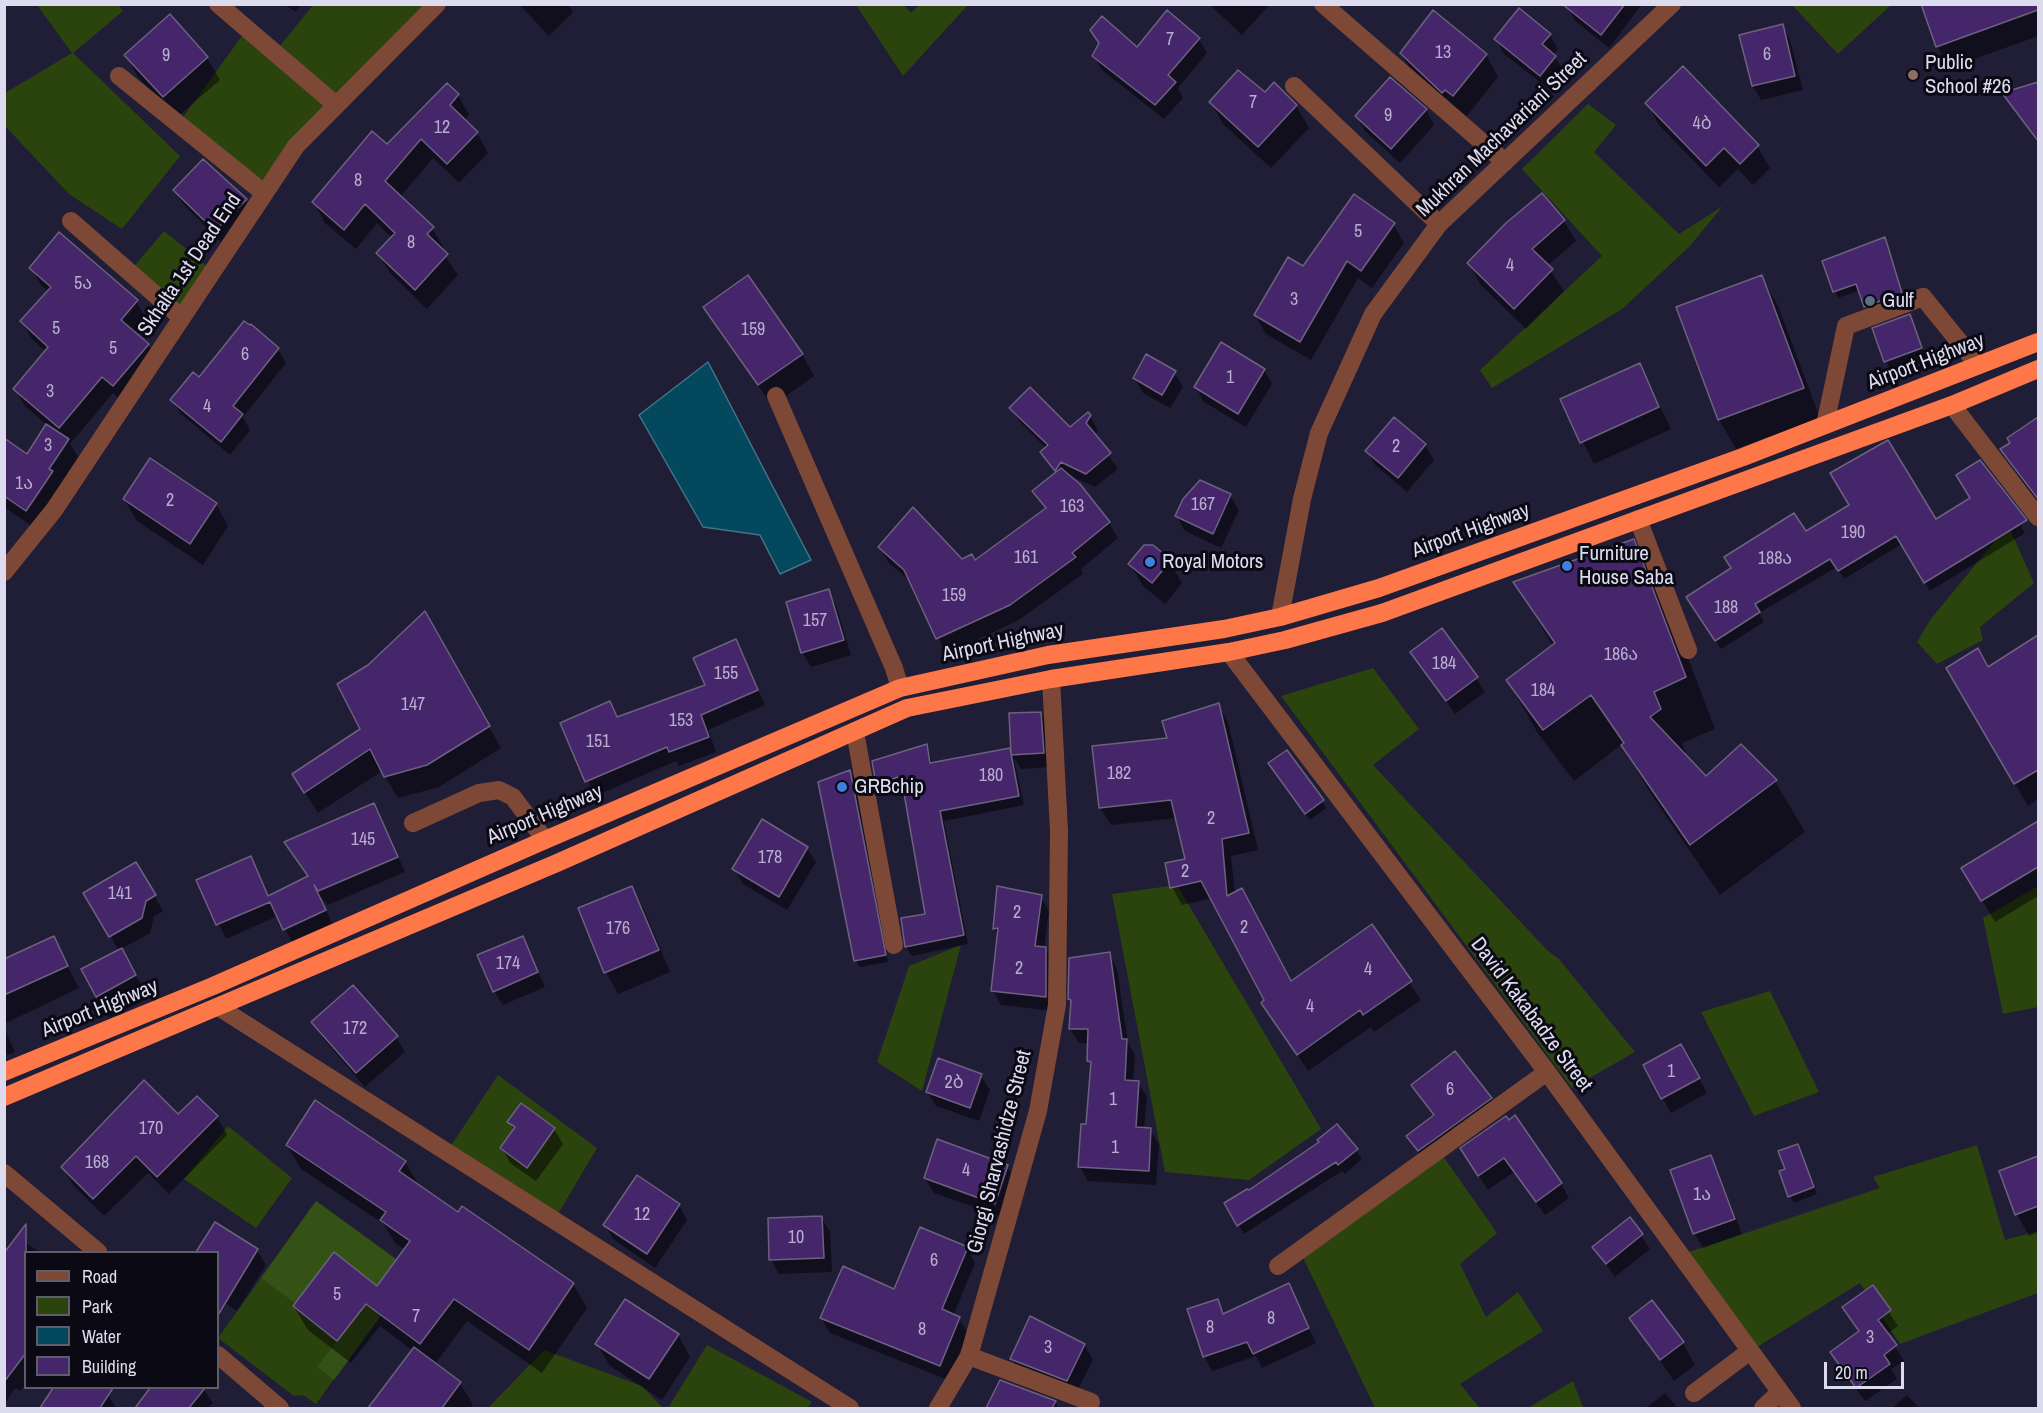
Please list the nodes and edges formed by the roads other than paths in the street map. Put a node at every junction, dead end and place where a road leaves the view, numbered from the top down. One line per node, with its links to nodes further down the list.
1 (219, 4): 7 (street)
2 (437, 4): 7 (street, Skhalta 1st Dead End)
3 (1323, 4): 8 (street)
4 (1672, 4): 8 (street, Mukhran Machavariani Street)
5 (119, 76): 9 (street)
6 (1294, 86): 11 (street)
7 (336, 105): 9 (street, Skhalta 1st Dead End)
8 (1505, 162): 11 (street, Mukhran Machavariani Street)
9 (264, 193): 12 (street, Skhalta 1st Dead End)
10 (71, 221): 12 (street)
11 (1439, 224): 22 (street, Mukhran Machavariani Street)
12 (182, 318): 21 (street, Skhalta 1st Dead End)
13 (2038, 342): 14 (highway, Airport Highway)
14 (1978, 365): 18 (highway, Airport Highway); 18 (street)
15 (2038, 369): 17 (highway, Airport Highway)
16 (776, 396): 26 (street)
17 (1952, 405): 19 (street); 20 (highway, Airport Highway)
18 (1825, 425): 22 (highway, Airport Highway)
19 (2038, 517)
20 (1638, 519): 23 (street); 24 (highway, Airport Highway)
21 (4, 572)
22 (1280, 617): 26 (highway, Airport Highway)
23 (1688, 650)
24 (1229, 652): 25 (highway, Airport Highway); 32 (street, David Kakabadze Street)
25 (1051, 679): 27 (highway, Airport Highway); 40 (street, Giorgi Sharvashidze Street)
26 (900, 688): 29 (highway, Airport Highway)
27 (855, 732): 30 (street); 31 (highway, Airport Highway)
28 (413, 823): 29 (street)
29 (545, 840): 33 (highway, Airport Highway)
30 (894, 945)
31 (219, 1008): 34 (highway, Airport Highway); 45 (street)
32 (1547, 1071): 37 (street); 38 (street, David Kakabadze Street)
33 (4, 1072)
34 (4, 1097)
35 (4, 1173): 36 (street)
36 (97, 1251)
37 (1278, 1266)
38 (1750, 1351): 41 (street, David Kakabadze Street); 42 (street)
39 (219, 1356): 44 (street)
40 (969, 1356): 43 (street); 46 (street, Giorgi Sharvashidze Street)
41 (1780, 1392): 47 (street); 48 (street, David Kakabadze Street)
42 (1694, 1393)
43 (1091, 1402)
44 (280, 1408)
45 (850, 1408)
46 (938, 1408)
47 (1763, 1408)
48 (1792, 1408)

